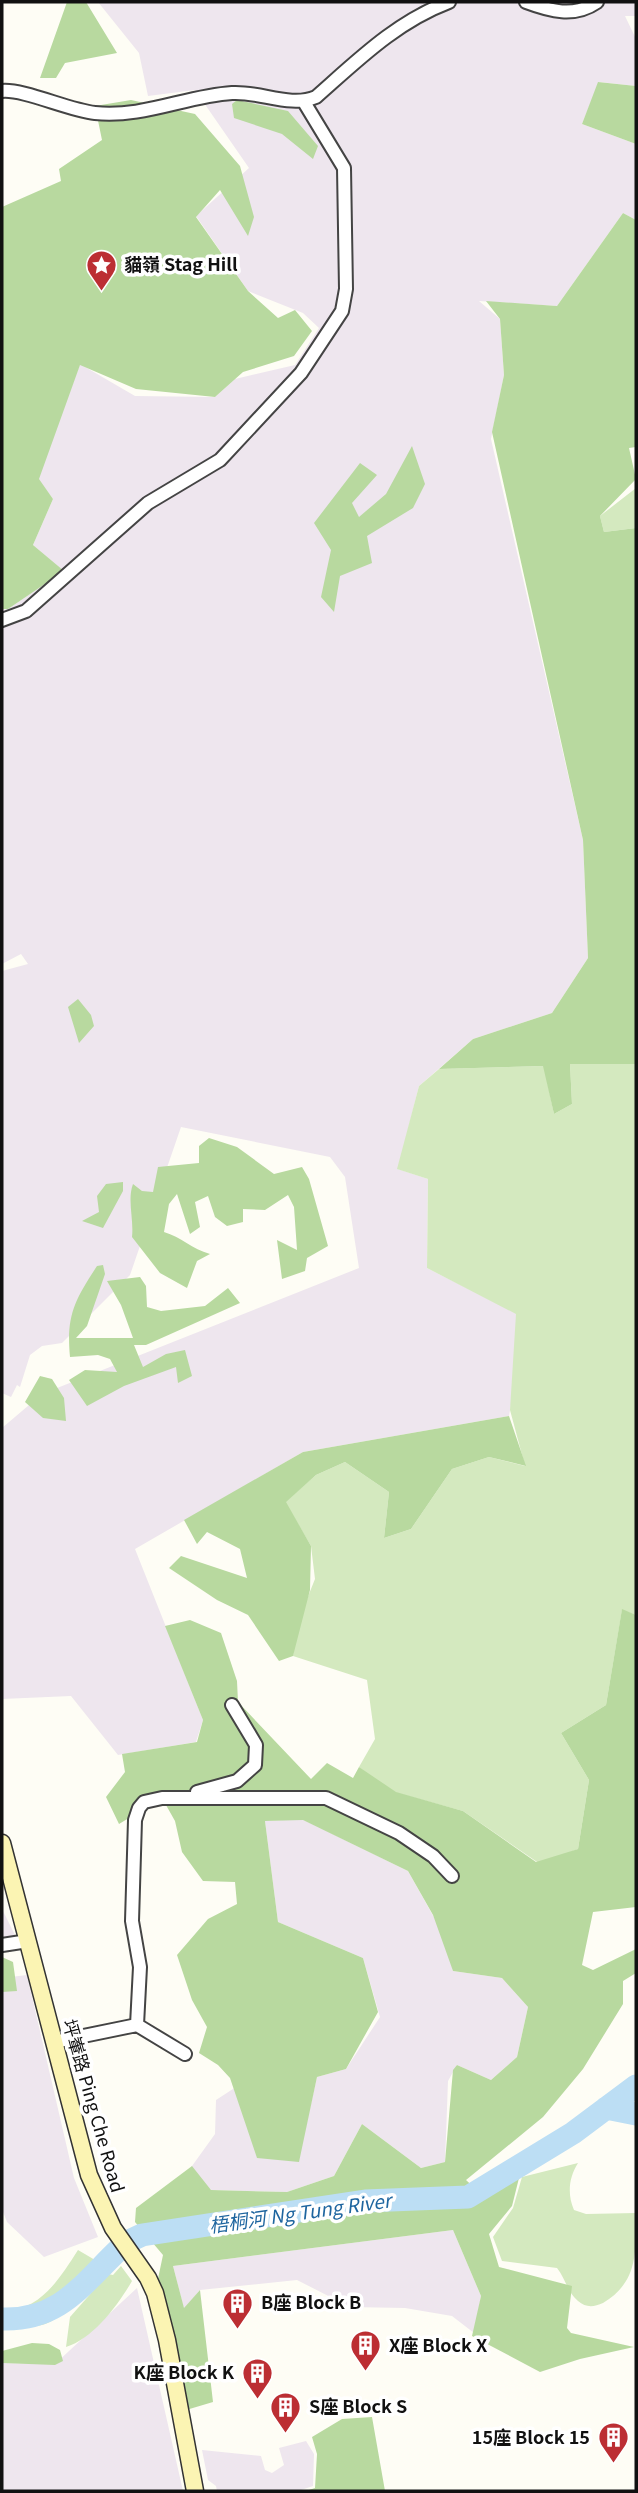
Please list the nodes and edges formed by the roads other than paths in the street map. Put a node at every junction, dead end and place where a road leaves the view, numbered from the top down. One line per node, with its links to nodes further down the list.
1 (449, 2): 5 (street)
2 (526, 2): 3 (street)
3 (597, 2)
4 (2, 91): 5 (street)
5 (304, 102): 6 (street)
6 (2, 620)
7 (232, 1705): 8 (street)
8 (183, 1797): 10 (street); 13 (street)
9 (2, 1843): 11 (street, 坪輋路 Ping Che Road)
10 (452, 1876)
11 (29, 1941): 12 (street); 14 (street, 坪輋路 Ping Che Road)
12 (2, 1945)
13 (137, 2025): 14 (street); 15 (street)
14 (54, 2042): 16 (street, 坪輋路 Ping Che Road)
15 (185, 2054)
16 (195, 2491)

